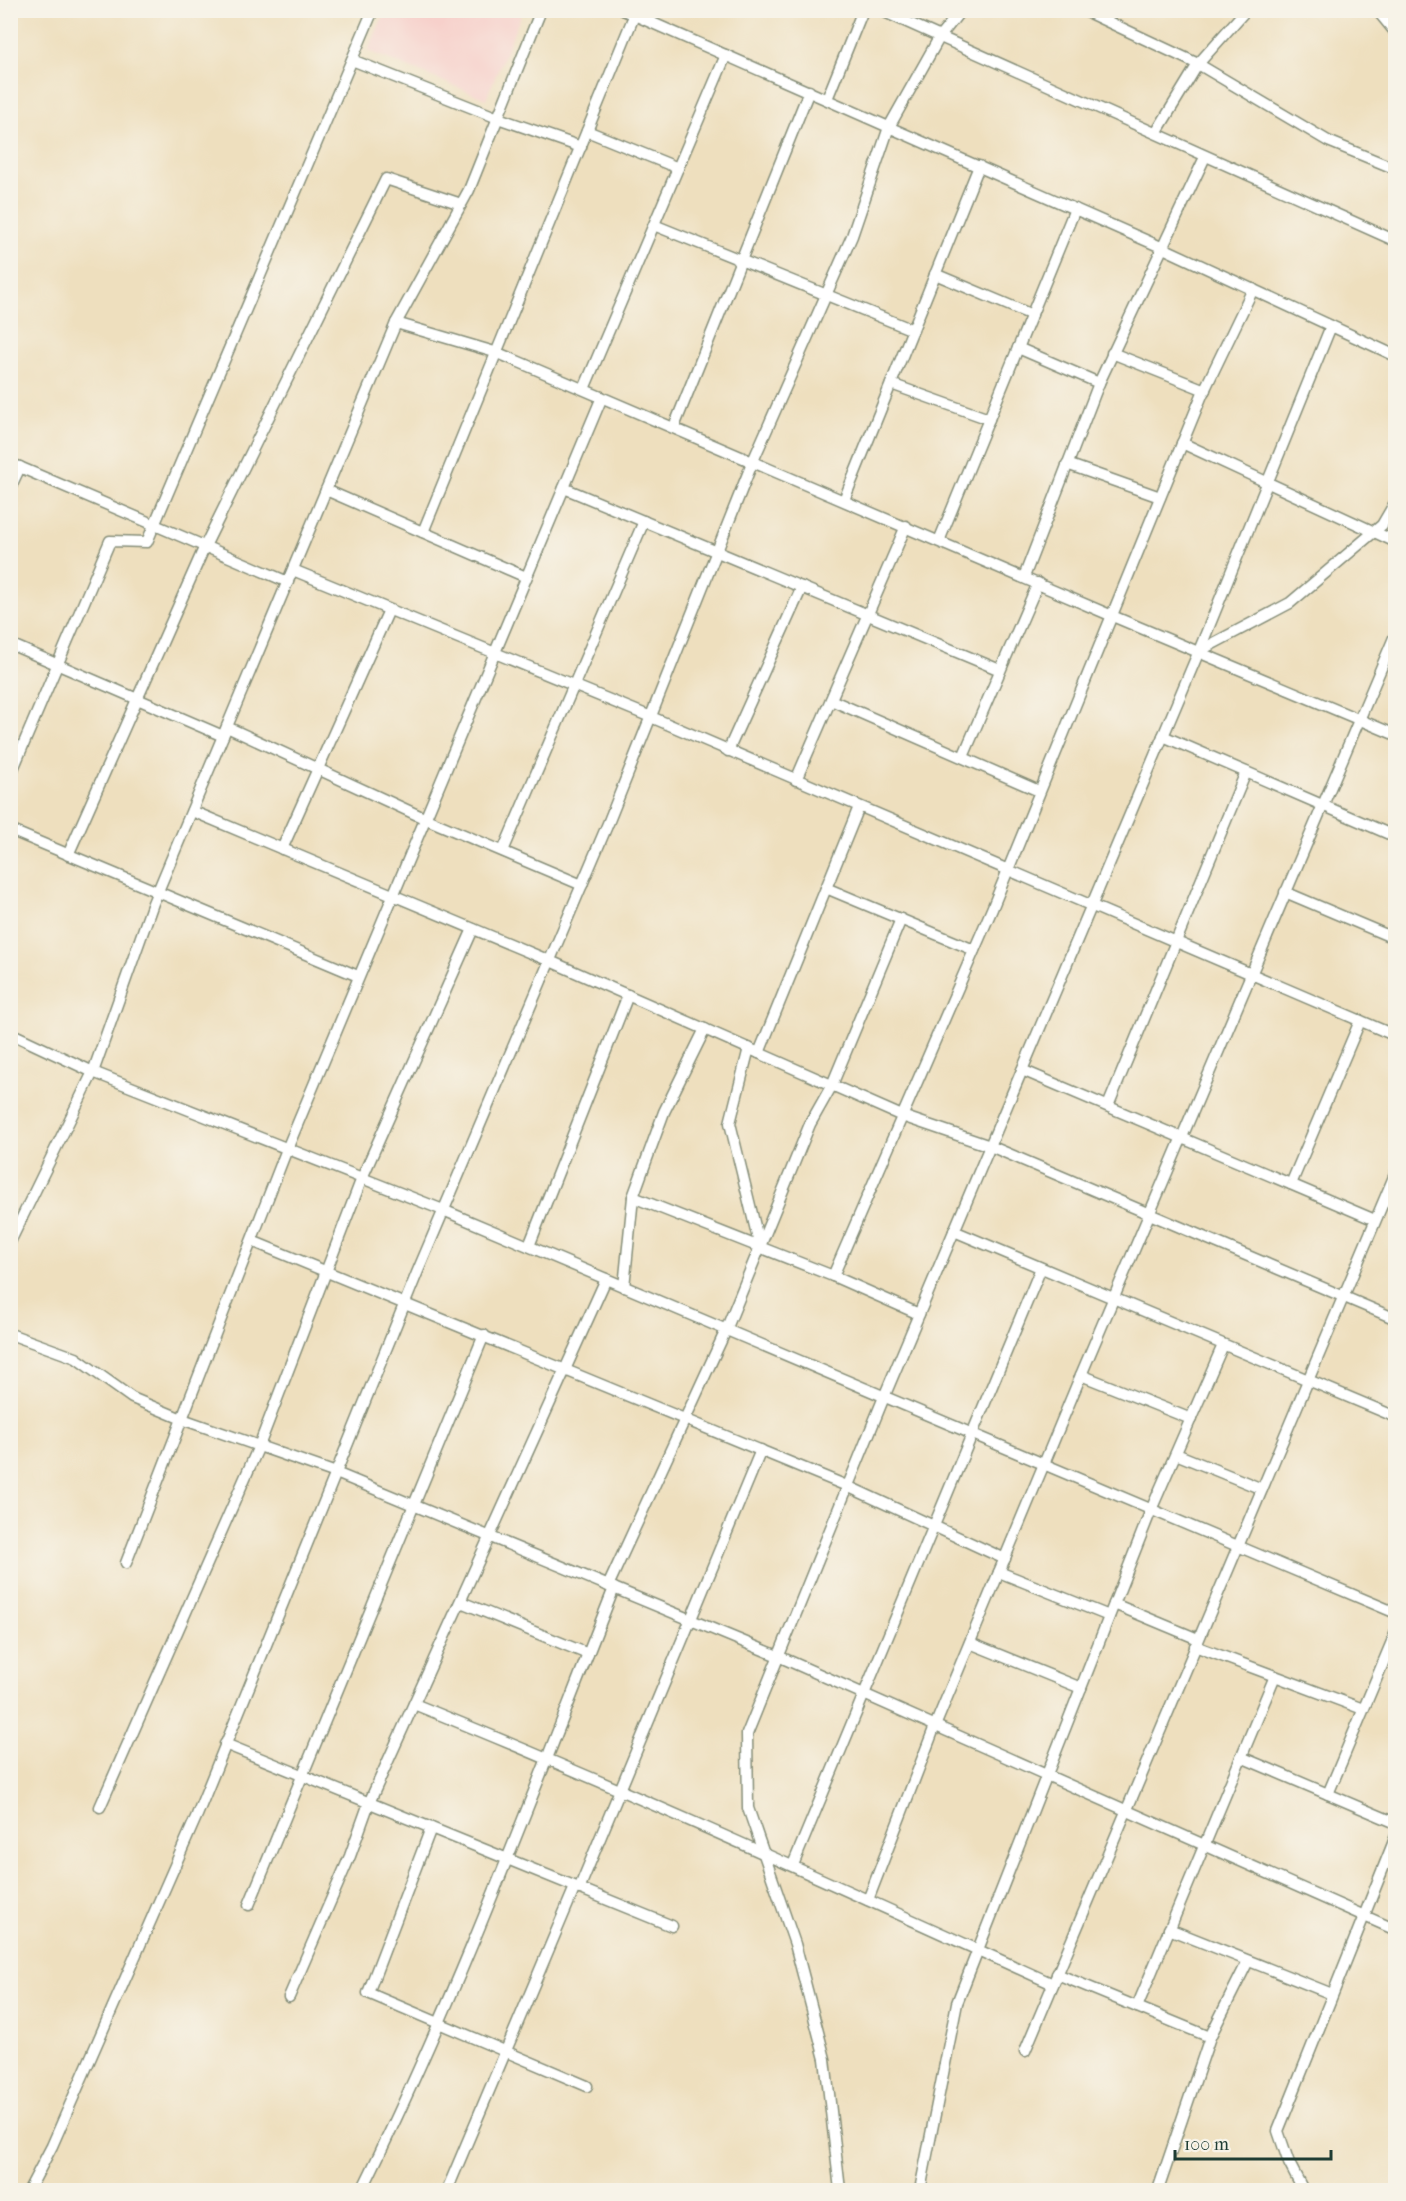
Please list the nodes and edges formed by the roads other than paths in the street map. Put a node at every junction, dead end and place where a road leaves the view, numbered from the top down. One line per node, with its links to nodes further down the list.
1 (373, 10): 13 (street)
2 (541, 10): 17 (street)
3 (863, 10): 16 (street)
4 (880, 10): 11 (street)
5 (961, 10): 11 (street)
6 (1083, 10): 14 (street)
7 (1246, 10): 14 (street)
8 (1377, 10): 10 (street)
9 (631, 12): 12 (street); 19 (street)
10 (1395, 33)
11 (939, 38): 18 (street); 20 (street)
12 (726, 55): 15 (street); 24 (street)
13 (352, 60): 17 (street); 62 (street)
14 (1198, 64): 20 (street); 25 (street)
15 (808, 91): 16 (street); 31 (street)
16 (827, 99): 18 (street)
17 (498, 118): 21 (street); 26 (street)
18 (889, 127): 23 (street); 34 (street)
19 (587, 131): 21 (street); 24 (street)
20 (1156, 133): 22 (street)
21 (581, 147): 40 (street)
22 (1205, 157): 29 (street); 30 (street)
23 (979, 166): 27 (street); 32 (street)
24 (678, 168): 28 (street)
25 (1395, 169)
26 (461, 204): 36 (street); 68 (street)
27 (1075, 209): 30 (street); 35 (street)
28 (654, 225): 31 (street); 45 (street)
29 (1395, 241)
30 (1161, 247): 33 (street); 41 (street)
31 (741, 260): 34 (street); 49 (street)
32 (935, 274): 35 (street); 38 (street)
33 (1253, 289): 37 (street); 46 (street)
34 (826, 295): 38 (street); 51 (street)
35 (1032, 315): 39 (street)
36 (396, 323): 40 (street); 57 (street)
37 (1331, 326): 42 (street); 54 (street)
38 (913, 330): 44 (street)
39 (1018, 348): 43 (street); 48 (street)
40 (498, 352): 45 (street); 64 (street)
41 (1112, 353): 43 (street); 46 (street)
42 (1395, 356)
43 (1099, 383): 52 (street)
44 (891, 384): 48 (street); 59 (street)
45 (584, 389): 47 (street)
46 (1205, 390): 50 (street)
47 (602, 397): 49 (street); 56 (street)
48 (989, 419): 66 (street)
49 (674, 427): 51 (street)
50 (1182, 443): 54 (street); 58 (street)
51 (753, 461): 59 (street); 69 (street)
52 (1067, 464): 58 (street); 72 (street)
53 (15, 465): 55 (street); 62 (street)
54 (1268, 483): 65 (street); 81 (street)
55 (10, 488)
56 (564, 488): 61 (street); 71 (street)
57 (326, 490): 64 (street); 70 (street)
58 (1160, 497): 78 (street)
59 (844, 500): 63 (street)
60 (1395, 501): 65 (street)
61 (644, 521): 69 (street); 85 (street)
62 (154, 525): 68 (street); 83 (street)
63 (906, 526): 66 (street); 77 (street)
64 (423, 532): 71 (street)
65 (1374, 532): 67 (street); 81 (street)
66 (939, 541): 72 (street)
67 (1395, 542)
68 (205, 546): 73 (street); 86 (street)
69 (717, 552): 75 (street); 88 (street)
70 (293, 570): 73 (street); 76 (street)
71 (526, 577): 82 (street)
72 (1024, 577): 74 (street)
73 (288, 582): 90 (street)
74 (1038, 583): 78 (street); 84 (street)
75 (802, 587): 77 (street); 93 (street)
76 (389, 610): 82 (street); 95 (street)
77 (867, 615): 84 (street); 87 (street)
78 (1110, 615): 81 (street); 99 (street)
79 (1395, 633): 89 (street)
80 (10, 644): 83 (street)
81 (1199, 651): 89 (street); 92 (street)
82 (494, 654): 85 (street); 103 (street)
83 (58, 663): 86 (street); 97 (street)
84 (1000, 670): 94 (street)
85 (573, 686): 88 (street); 107 (street)
86 (137, 698): 90 (street); 108 (street)
87 (831, 700): 94 (street); 98 (street)
88 (651, 717): 93 (street); 110 (street)
89 (1358, 719): 91 (street); 100 (street)
90 (225, 732): 95 (street); 102 (street)
91 (1395, 735)
92 (1163, 736): 96 (street); 115 (street)
93 (728, 751): 98 (street)
94 (963, 757): 99 (street)
95 (317, 769): 103 (street); 106 (street)
96 (1246, 772): 100 (street); 119 (street)
97 (10, 776)
98 (796, 780): 101 (street)
99 (1039, 791): 109 (street)
100 (1321, 805): 105 (street); 112 (street)
101 (859, 807): 109 (street); 111 (street)
102 (192, 811): 106 (street); 113 (street)
103 (424, 818): 107 (street); 114 (street)
104 (10, 830): 108 (street)
105 (1395, 837)
106 (282, 849): 114 (street)
107 (503, 851): 110 (street)
108 (68, 855): 113 (street)
109 (1007, 871): 115 (street); 120 (street)
110 (582, 885): 121 (street)
111 (826, 888): 116 (street); 129 (street)
112 (1285, 892): 118 (street); 122 (street)
113 (157, 893): 123 (street); 131 (street)
114 (392, 895): 117 (street); 123 (street)
115 (1091, 907): 119 (street); 130 (street)
116 (901, 919): 120 (street); 132 (street)
117 (473, 928): 121 (street); 139 (street)
118 (1395, 936)
119 (1175, 943): 122 (street); 133 (street)
120 (974, 950): 134 (street)
121 (550, 961): 124 (street); 143 (street)
122 (1250, 974): 125 (street); 135 (street)
123 (358, 976): 137 (street)
124 (628, 995): 126 (street); 149 (street)
125 (1360, 1021): 128 (street); 140 (street)
126 (705, 1029): 129 (street); 142 (street)
127 (10, 1033): 131 (street)
128 (1395, 1036)
129 (754, 1051): 132 (street); 150 (street)
130 (1022, 1070): 133 (street); 136 (street)
131 (93, 1072): 137 (street); 148 (street)
132 (832, 1085): 134 (street); 150 (street)
133 (1108, 1106): 135 (street)
134 (902, 1116): 136 (street); 153 (street)
135 (1181, 1137): 140 (street); 144 (street)
136 (990, 1146): 144 (street); 146 (street)
137 (287, 1149): 139 (street); 147 (street)
138 (1395, 1172): 141 (street)
139 (362, 1178): 143 (street); 152 (street)
140 (1291, 1184): 145 (street)
141 (1392, 1192): 145 (street)
142 (633, 1197): 150 (street); 155 (street)
143 (443, 1210): 149 (street); 158 (street)
144 (1149, 1214): 156 (street); 157 (street)
145 (1375, 1220): 156 (street)
146 (954, 1231): 151 (street); 159 (street)
147 (252, 1241): 152 (street); 170 (street)
148 (10, 1242)
149 (529, 1246): 154 (street)
150 (760, 1247): 153 (street); 161 (street)
151 (1041, 1268): 157 (street); 173 (street)
152 (326, 1271): 158 (street); 174 (street)
153 (833, 1276): 159 (street)
154 (606, 1279): 155 (street); 165 (street)
155 (624, 1287): 161 (street)
156 (1343, 1296): 160 (street); 167 (street)
157 (1113, 1299): 164 (street); 166 (street)
158 (405, 1302): 163 (street); 178 (street)
159 (919, 1314): 168 (street)
160 (1395, 1319)
161 (726, 1330): 168 (street); 171 (street)
162 (10, 1334): 170 (street)
163 (484, 1335): 165 (street); 181 (street)
164 (1223, 1346): 167 (street); 172 (street)
165 (566, 1369): 171 (street); 184 (street)
166 (1081, 1375): 172 (street); 177 (street)
167 (1307, 1381): 169 (street); 180 (street)
168 (884, 1397): 173 (street); 179 (street)
169 (1395, 1417)
170 (182, 1419): 174 (street); 187 (street)
171 (685, 1419): 175 (street); 189 (street)
172 (1191, 1419): 176 (street)
173 (971, 1434): 177 (street); 183 (street)
174 (259, 1446): 178 (street); 214 (street)
175 (760, 1450): 179 (street); 194 (street)
176 (1176, 1454): 180 (street); 182 (street)
177 (1044, 1465): 182 (street); 186 (street)
178 (336, 1473): 181 (street); 206 (street)
179 (848, 1486): 183 (street); 199 (street)
180 (1262, 1489): 185 (street)
181 (415, 1506): 184 (street); 209 (street)
182 (1151, 1510): 185 (street); 191 (street)
183 (933, 1526): 186 (street); 202 (street)
184 (490, 1537): 189 (street); 190 (street)
185 (1238, 1547): 192 (street); 197 (street)
186 (1005, 1559): 188 (street)
187 (126, 1563)
188 (999, 1572): 193 (street); 196 (street)
189 (611, 1587): 194 (street); 198 (street)
190 (461, 1602): 198 (street); 203 (street)
191 (1114, 1604): 193 (street); 197 (street)
192 (1395, 1613)
193 (1109, 1616): 201 (street)
194 (691, 1620): 199 (street); 211 (street)
195 (1395, 1632): 204 (street)
196 (970, 1643): 201 (street); 205 (street)
197 (1197, 1643): 200 (street); 215 (street)
198 (588, 1654): 207 (street)
199 (778, 1656): 202 (street); 220 (street)
200 (1275, 1676): 204 (street); 208 (street)
201 (1081, 1688): 210 (street)
202 (865, 1695): 205 (street); 222 (street)
203 (414, 1704): 207 (street); 213 (street)
204 (1364, 1709): 212 (street)
205 (935, 1726): 210 (street); 224 (street)
206 (225, 1744): 209 (street); 242 (street)
207 (547, 1757): 211 (street); 221 (street)
208 (1241, 1757): 212 (street); 219 (street)
209 (304, 1776): 213 (street); 225 (street)
210 (1047, 1776): 215 (street); 230 (street)
211 (621, 1789): 220 (street); 223 (street)
212 (1328, 1794): 216 (street)
213 (369, 1803): 217 (street); 234 (street)
214 (100, 1807)
215 (1125, 1810): 219 (street); 232 (street)
216 (1395, 1824)
217 (431, 1828): 221 (street); 236 (street)
218 (1395, 1836): 226 (street)
219 (1204, 1845): 226 (street); 228 (street)
220 (763, 1852): 222 (street); 244 (street)
221 (507, 1859): 223 (street); 236 (street)
222 (793, 1865): 224 (street)
223 (577, 1888): 227 (street); 238 (street)
224 (868, 1900): 230 (street)
225 (249, 1905)
226 (1363, 1915): 229 (street); 233 (street)
227 (672, 1926)
228 (1169, 1929): 231 (street); 235 (street)
229 (1395, 1930)
230 (978, 1950): 232 (street); 245 (street)
231 (1248, 1961): 233 (street); 237 (street)
232 (1055, 1979): 235 (street); 239 (street)
233 (1332, 1994): 247 (street)
234 (289, 1997)
235 (1137, 2007): 237 (street)
236 (438, 2023): 238 (street); 243 (street)
237 (1209, 2037): 246 (street)
238 (505, 2051): 240 (street); 241 (street)
239 (1025, 2051)
240 (587, 2086)
241 (448, 2188)
242 (29, 2190)
243 (362, 2190)
244 (840, 2190)
245 (920, 2190)
246 (1158, 2190)
247 (1303, 2190)

